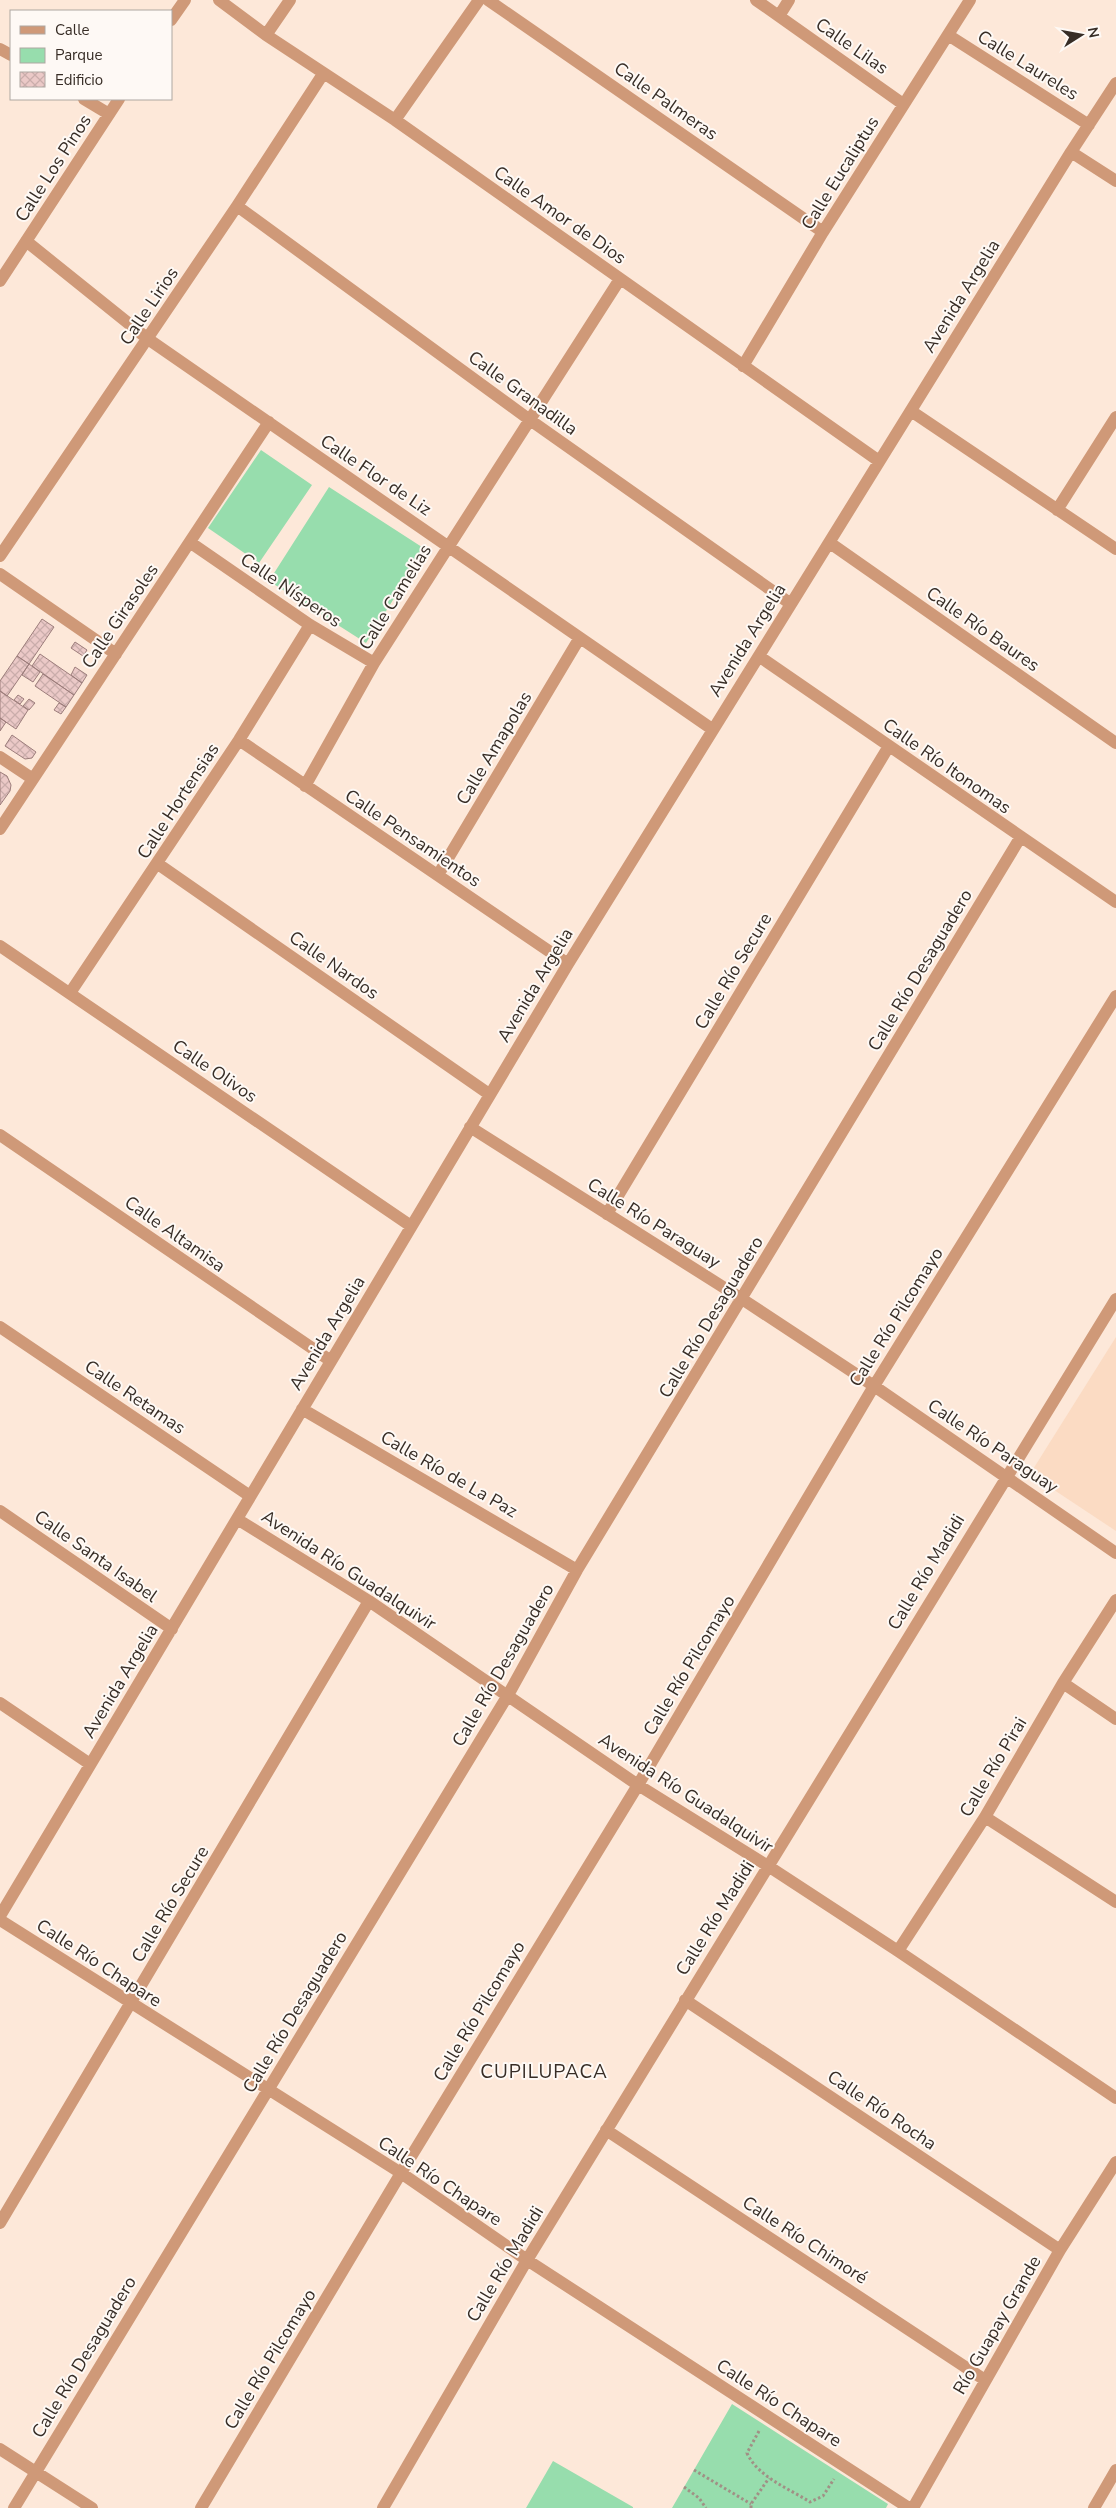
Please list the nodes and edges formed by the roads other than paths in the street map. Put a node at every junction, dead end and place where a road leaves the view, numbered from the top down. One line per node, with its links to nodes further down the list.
1 (185, 0): 10 (street)
2 (219, 0): 11 (street, Calle Amor de Dios)
3 (290, 0): 11 (street)
4 (479, 0): 19 (street)
5 (488, 0): 24 (street, Calle Palmeras)
6 (756, 0): 9 (street, Calle Lilas)
7 (789, 0): 9 (street)
8 (970, 0): 12 (street, Calle Eucaliptus)
9 (779, 16): 17 (street, Calle Lilas)
10 (172, 19)
11 (266, 35): 13 (street, Calle Amor de Dios)
12 (948, 35): 17 (street, Calle Eucaliptus); 20 (street, Calle Laureles)
13 (323, 74): 19 (street, Calle Amor de Dios); 23 (street, Calle Lirios)
14 (1116, 83): 20 (street, Avenida Argelia)
15 (86, 100): 18 (street)
16 (118, 100): 18 (street, Calle Los Pinos)
17 (904, 104): 24 (street, Calle Eucaliptus)
18 (109, 114): 25 (street, Calle Los Pinos)
19 (395, 120): 26 (street, Calle Amor de Dios)
20 (1089, 124): 21 (street, Avenida Argelia)
21 (1071, 152): 22 (street); 30 (street, Avenida Argelia)
22 (1116, 181)
23 (238, 206): 28 (street, Calle Lirios); 32 (street, Calle Granadilla)
24 (823, 232): 29 (street, Calle Eucaliptus)
25 (26, 241): 27 (street, Calle Los Pinos); 28 (street, Calle Flor de Liz)
26 (620, 278): 29 (street, Calle Amor de Dios); 32 (street, Calle Camelias)
27 (0, 282)
28 (148, 339): 33 (street, Calle Flor de Liz); 40 (street, Calle Lirios)
29 (743, 366): 34 (street, Calle Amor de Dios)
30 (911, 411): 34 (street, Avenida Argelia); 35 (street)
31 (1116, 417): 35 (street)
32 (530, 420): 38 (street, Calle Camelias); 42 (street, Calle Granadilla)
33 (269, 422): 36 (street, Calle Girasoles); 38 (street, Calle Flor de Liz)
34 (879, 462): 37 (street, Avenida Argelia)
35 (1057, 510): 39 (street)
36 (191, 543): 43 (street, Calle Nísperos); 45 (street, Calle Girasoles)
37 (830, 543): 42 (street, Avenida Argelia); 50 (street, Calle Río Baures)
38 (448, 546): 44 (street, Calle Flor de Liz); 47 (street, Calle Camelias)
39 (1116, 549)
40 (0, 556)
41 (0, 574): 45 (street)
42 (790, 604): 46 (street, Avenida Argelia)
43 (310, 625): 47 (street, Calle Nísperos); 49 (street, Calle Hortensias)
44 (579, 639): 48 (street, Calle Flor de Liz); 58 (street, Calle Amapolas)
45 (116, 654): 53 (street, Calle Girasoles)
46 (760, 658): 48 (street, Avenida Argelia); 51 (street, Calle Río Itonomas)
47 (374, 663): 54 (street, Calle Camelias)
48 (712, 729): 61 (street, Avenida Argelia)
49 (239, 740): 54 (street, Calle Pensamientos); 57 (street, Calle Hortensias)
50 (1116, 743)
51 (889, 746): 56 (street, Calle Río Itonomas); 67 (street, Calle Río Secure)
52 (0, 757): 53 (street)
53 (33, 779): 55 (street, Calle Girasoles)
54 (305, 786): 58 (street, Calle Pensamientos)
55 (0, 828)
56 (1020, 838): 59 (street, Calle Río Itonomas); 69 (street, Calle Río Desaguadero)
57 (158, 864): 62 (street, Calle Hortensias); 64 (street, Calle Nardos)
58 (438, 875): 61 (street, Calle Pensamientos)
59 (1116, 902)
60 (0, 946): 62 (street, Calle Olivos)
61 (568, 964): 64 (street, Avenida Argelia)
62 (70, 994): 68 (street, Calle Olivos)
63 (1116, 996): 73 (street, Calle Río Pilcomayo)
64 (489, 1094): 65 (street, Avenida Argelia)
65 (470, 1127): 67 (street, Calle Río Paraguay); 68 (street, Avenida Argelia)
66 (0, 1134): 72 (street, Calle Altamisa)
67 (607, 1214): 69 (street, Calle Río Paraguay)
68 (411, 1226): 72 (street, Avenida Argelia)
69 (742, 1299): 73 (street, Calle Río Paraguay); 80 (street, Calle Río Desaguadero)
70 (1116, 1299): 75 (street, Calle Río Madidi)
71 (0, 1327): 76 (street, Calle Retamas)
72 (331, 1360): 74 (street, Avenida Argelia)
73 (874, 1386): 75 (street, Calle Río Paraguay); 89 (street, Calle Río Pilcomayo)
74 (302, 1408): 76 (street, Avenida Argelia); 80 (street, Calle Río de La Paz)
75 (1006, 1476): 79 (street, Calle Río Paraguay); 91 (street, Calle Río Madidi)
76 (250, 1496): 78 (street, Avenida Argelia)
77 (0, 1511): 83 (street, Calle Santa Isabel)
78 (237, 1519): 82 (street, Avenida Río Guadalquivir); 83 (street, Avenida Argelia)
79 (1116, 1553)
80 (577, 1570): 85 (street, Calle Río Desaguadero)
81 (1116, 1600): 84 (street, Calle Río Pirai)
82 (369, 1601): 85 (street, Avenida Río Guadalquivir); 97 (street, Calle Río Secure)
83 (172, 1629): 88 (street, Avenida Argelia)
84 (1063, 1683): 87 (street); 90 (street, Calle Río Pirai)
85 (508, 1695): 89 (street, Avenida Río Guadalquivir); 98 (street, Calle Río Desaguadero)
86 (0, 1703): 88 (street)
87 (1116, 1718)
88 (90, 1764): 93 (street, Avenida Argelia)
89 (638, 1785): 91 (street, Avenida Río Guadalquivir); 102 (street, Calle Río Pilcomayo)
90 (985, 1817): 92 (street); 95 (street, Calle Río Pirai)
91 (768, 1866): 95 (street, Avenida Río Guadalquivir); 96 (street, Calle Río Madidi)
92 (1116, 1902)
93 (0, 1916)
94 (0, 1920): 97 (street, Calle Río Chapare)
95 (898, 1951): 99 (street, Avenida Río Guadalquivir)
96 (685, 2000): 100 (street, Calle Río Madidi); 104 (street, Calle Río Rocha)
97 (131, 2005): 98 (street, Calle Río Chapare); 103 (street, Calle Río Secure)
98 (268, 2091): 102 (street, Calle Río Chapare); 109 (street, Calle Río Desaguadero)
99 (1116, 2098)
100 (606, 2130): 105 (street, Calle Río Madidi); 106 (street, Calle Río Chimoré)
101 (1116, 2162): 104 (street, Río Guapay Grande)
102 (401, 2173): 105 (street, Calle Río Chapare); 112 (street, Calle Río Pilcomayo)
103 (0, 2224)
104 (1060, 2250): 106 (street, Río Guapay Grande)
105 (527, 2260): 113 (street, Calle Río Madidi); 114 (street, Calle Río Chapare)
106 (986, 2380): 115 (street, Río Guapay Grande)
107 (0, 2449): 109 (street)
108 (1116, 2470): 116 (street)
109 (35, 2471): 110 (street, Calle Río Desaguadero); 111 (street)
110 (14, 2508)
111 (92, 2508)
112 (201, 2508)
113 (383, 2508)
114 (909, 2508)
115 (913, 2508)
116 (1094, 2508)

